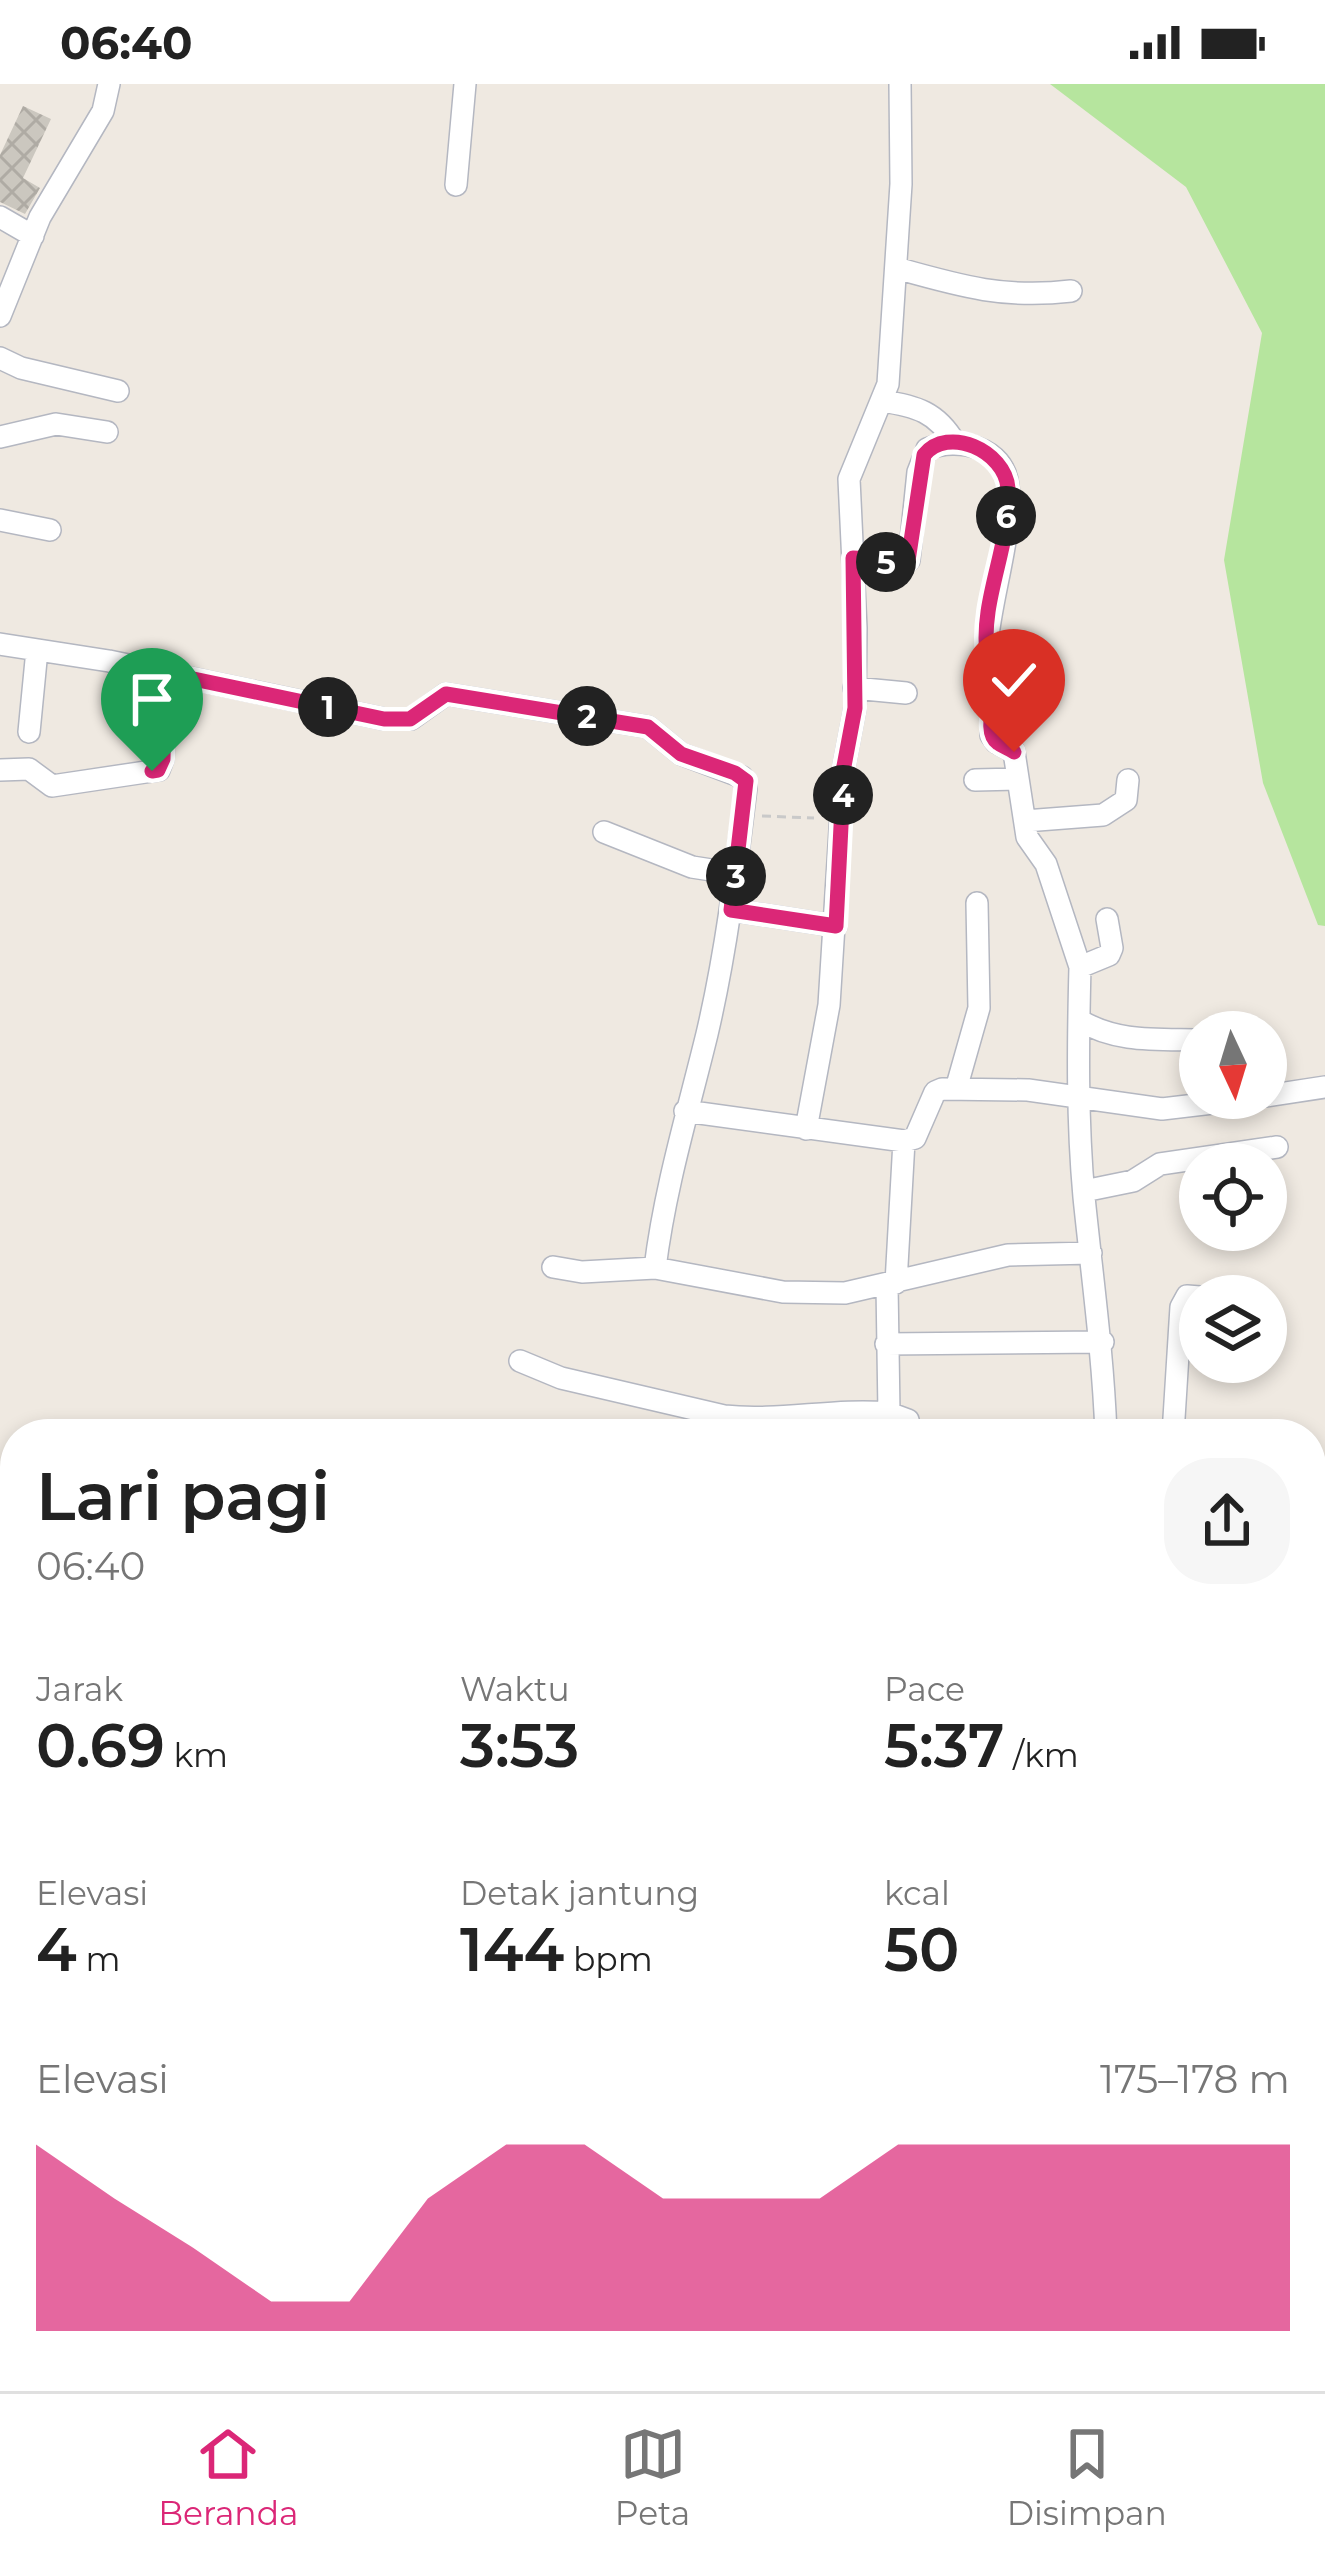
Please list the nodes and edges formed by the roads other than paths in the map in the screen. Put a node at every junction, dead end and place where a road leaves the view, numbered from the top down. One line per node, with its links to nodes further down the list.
1 (109, 84): 6 (street)
2 (465, 84): 4 (street)
3 (900, 84): 7 (street)
4 (456, 185)
5 (0, 217): 6 (street)
6 (33, 236): 9 (street)
7 (896, 268): 8 (street); 12 (street)
8 (1072, 291)
9 (0, 316)
10 (0, 358): 11 (street)
11 (118, 391)
12 (882, 401): 15 (street); 18 (street)
13 (107, 432): 14 (street)
14 (0, 437)
15 (955, 443): 18 (street); 26 (street)
16 (0, 520): 17 (street)
17 (50, 530)
18 (853, 558): 22 (street)
19 (0, 644): 20 (street)
20 (37, 650): 21 (street); 24 (street)
21 (165, 673): 25 (street); 31 (street)
22 (854, 688): 23 (street); 35 (street)
23 (906, 693)
24 (29, 732)
25 (0, 770)
26 (1018, 779): 27 (street); 29 (street)
27 (975, 780)
28 (1128, 780): 29 (street)
29 (1024, 821): 36 (street)
30 (604, 832): 31 (street)
31 (736, 874): 33 (street)
32 (977, 903): 40 (street)
33 (731, 910): 35 (street); 44 (street)
34 (1107, 919): 36 (street)
35 (836, 926): 45 (street)
36 (1080, 967): 37 (street)
37 (1078, 1020): 38 (street); 42 (street)
38 (1179, 1040)
39 (1325, 1087): 41 (street)
40 (956, 1089): 42 (street); 46 (street)
41 (1287, 1093)
42 (1082, 1097): 43 (street); 48 (street)
43 (1179, 1107)
44 (685, 1111): 45 (street); 51 (street)
45 (806, 1129): 46 (street)
46 (904, 1141): 52 (street)
47 (1179, 1161): 48 (street)
48 (1084, 1191): 49 (street)
49 (1091, 1252): 52 (street); 54 (street)
50 (553, 1267): 51 (street)
51 (655, 1268): 52 (street)
52 (891, 1284): 55 (street)
53 (1179, 1339): 62 (street)
54 (1102, 1342): 55 (street); 61 (street)
55 (886, 1344): 57 (street)
56 (520, 1361): 58 (street)
57 (889, 1413): 59 (street); 60 (street)
58 (705, 1419)
59 (747, 1419)
60 (905, 1419)
61 (1105, 1419)
62 (1174, 1419)

